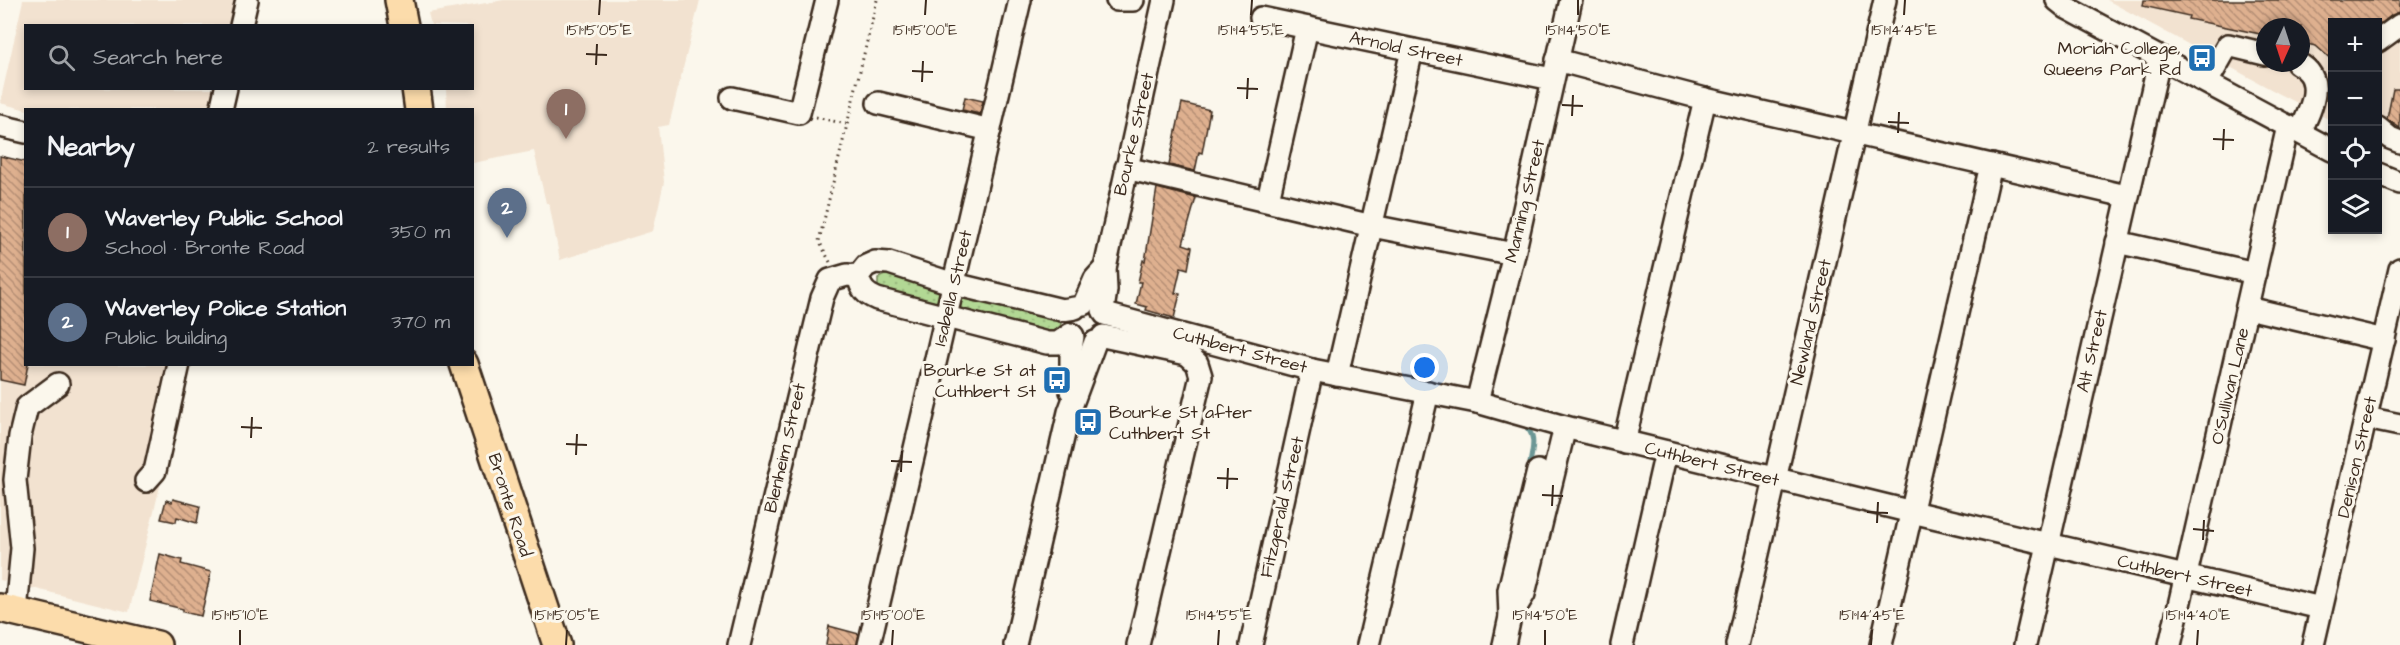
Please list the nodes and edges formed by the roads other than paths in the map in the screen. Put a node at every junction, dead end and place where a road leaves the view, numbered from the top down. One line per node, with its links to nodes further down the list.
1 (246, 0): 12 (street)
2 (399, 0): 13 (main road)
3 (827, 0): 25 (street)
4 (1020, 0): 32 (street, Isabella Street)
5 (1118, 0): 6 (street)
6 (1133, 0)
7 (1164, 0): 39 (street, Bourke Street)
8 (1571, 0): 20 (street, Manning Street)
9 (1885, 0): 35 (street, Newland Street)
10 (2057, 0): 19 (street)
11 (1261, 18): 15 (street, Arnold Street)
12 (241, 24)
13 (404, 24)
14 (2400, 25): 16 (street)
15 (1307, 28): 17 (street, Arnold Street); 43 (street)
16 (2382, 39)
17 (1412, 50): 20 (street, Arnold Street); 44 (street)
18 (2256, 52): 22 (street)
19 (2160, 57): 22 (street); 42 (street, Alt Street)
20 (1555, 70): 26 (street, Arnold Street); 46 (street, Manning Street)
21 (2309, 72): 31 (street, O'Sullivan Lane)
22 (2207, 82): 31 (street)
23 (226, 90): 28 (street)
24 (417, 90): 29 (main road)
25 (732, 98)
26 (1705, 99): 35 (street, Arnold Street); 68 (street)
27 (878, 104): 32 (street)
28 (221, 108)
29 (418, 108)
30 (0, 126): 34 (street)
31 (2294, 129): 37 (street); 48 (street, O'Sullivan Lane)
32 (990, 130): 50 (street, Isabella Street)
33 (2382, 131): 36 (street)
34 (24, 132)
35 (1854, 134): 38 (street, Arnold Street); 71 (street, Newland Street)
36 (2400, 142)
37 (2328, 148)
38 (1991, 165): 42 (street, Arnold Street); 73 (street)
39 (1126, 168): 43 (street); 52 (street, Bourke Street)
40 (2382, 176): 41 (street)
41 (2400, 183)
42 (2126, 196): 45 (street, Alt Street)
43 (1268, 201): 44 (street)
44 (1372, 226): 46 (street); 60 (street)
45 (2116, 242): 48 (street); 74 (street, Alt Street)
46 (1514, 254): 63 (street, Manning Street)
47 (2400, 269): 56 (street, Denison Street)
48 (2255, 273): 51 (street, O'Sullivan Lane)
49 (848, 276): 50 (street, Cuthbert Street); 53 (street); 82 (street, Blenheim Street)
50 (954, 284): 52 (street, Cuthbert Street); 53 (street, Isabella Street)
51 (2248, 308): 56 (street); 75 (street, O'Sullivan Lane)
52 (1092, 309): 54 (street); 55 (street); 59 (street, Cuthbert Street)
53 (946, 318): 54 (street); 83 (street, Isabella Street)
54 (1072, 335): 55 (street); 64 (street)
55 (1099, 339): 64 (street); 85 (street)
56 (2384, 340): 65 (street, Denison Street)
57 (179, 366): 72 (street)
58 (465, 366): 81 (main road, Bronte Road)
59 (1312, 370): 60 (street, Cuthbert Street); 86 (street, Fitzgerald Street)
60 (1337, 375): 62 (street, Cuthbert Street)
61 (58, 384): 77 (street)
62 (1428, 392): 63 (street, Cuthbert Street); 87 (street)
63 (1478, 402): 67 (street, Cuthbert Street)
64 (1069, 412): 84 (street)
65 (2366, 418): 66 (street); 76 (street, Denison Street)
66 (2400, 425)
67 (1564, 427): 68 (street, Cuthbert Street); 78 (street)
68 (1624, 442): 69 (street, Cuthbert Street)
69 (1666, 452): 71 (street, Cuthbert Street); 89 (street)
70 (1538, 471): 78 (street)
71 (1774, 478): 73 (street, Cuthbert Street); 90 (street, Newland Street)
72 (146, 481)
73 (1912, 512): 74 (street, Cuthbert Street); 91 (street)
74 (2048, 544): 75 (street, Cuthbert Street); 92 (street, Alt Street)
75 (2185, 576): 76 (street, Cuthbert Street); 93 (street, O'Sullivan Lane)
76 (2321, 608): 94 (street, Denison Street)
77 (8, 609): 79 (main road)
78 (1510, 617): 88 (street)
79 (83, 637): 80 (main road)
80 (157, 645)
81 (556, 645)
82 (739, 645)
83 (869, 645)
84 (1015, 645)
85 (1138, 645)
86 (1251, 645)
87 (1368, 645)
88 (1504, 645)
89 (1622, 645)
90 (1737, 645)
91 (1881, 645)
92 (2025, 645)
93 (2170, 645)
94 (2313, 645)

